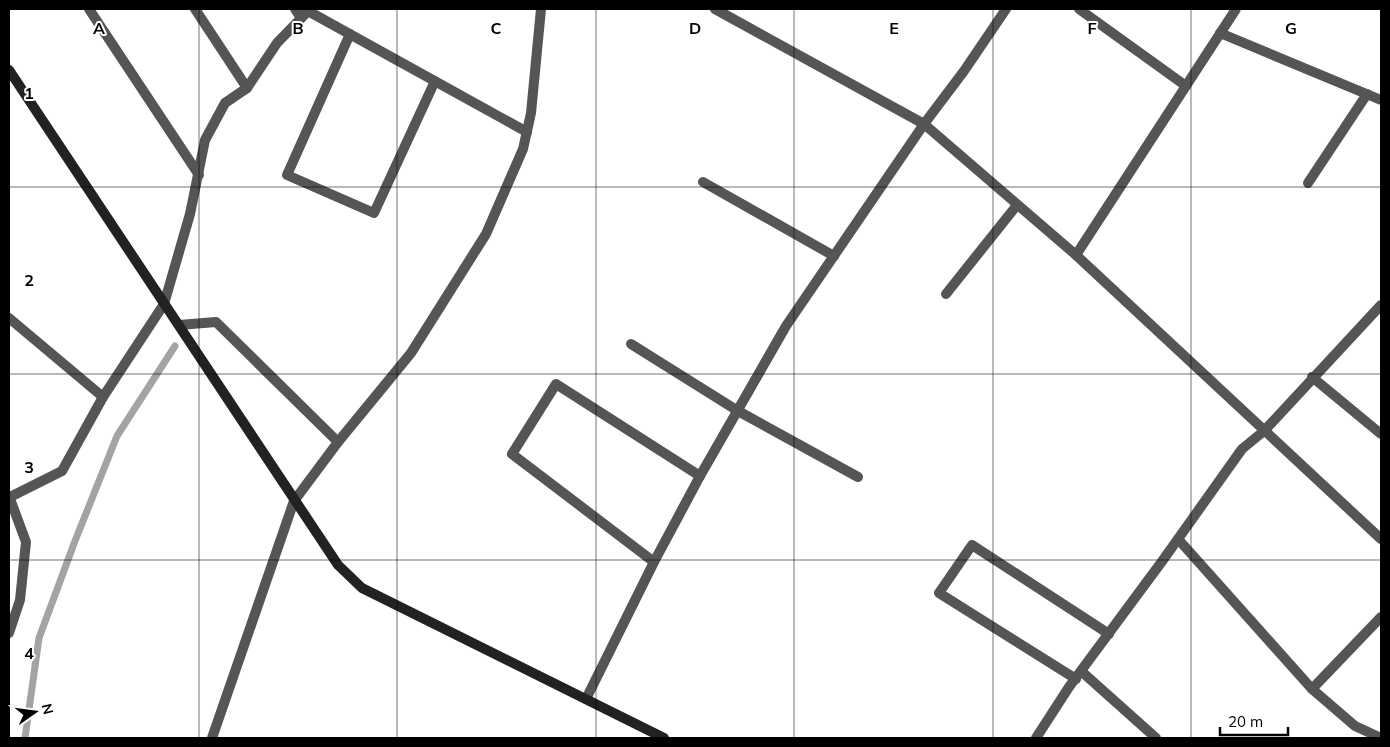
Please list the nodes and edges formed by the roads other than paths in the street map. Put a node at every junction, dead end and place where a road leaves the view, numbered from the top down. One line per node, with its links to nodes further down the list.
1 (89, 9): 19 (street)
2 (195, 9): 14 (street)
3 (541, 9): 18 (street)
4 (715, 9): 17 (street)
5 (1006, 9): 17 (street)
6 (1079, 9): 13 (street)
7 (1236, 9): 9 (street)
8 (303, 11): 10 (street); 14 (street)
9 (1220, 33): 13 (street); 15 (street)
10 (350, 34): 12 (street); 12 (street)
11 (9, 70): 26 (street)
12 (435, 81): 18 (street)
13 (1186, 86): 23 (street)
14 (247, 88): 19 (street)
15 (1367, 94): 16 (street); 21 (street)
16 (1381, 100)
17 (924, 124): 22 (street); 24 (street)
18 (527, 132): 36 (street)
19 (199, 174): 26 (street)
20 (702, 182): 24 (street)
21 (1308, 183)
22 (1017, 205): 23 (street); 25 (street)
23 (1076, 255): 34 (street)
24 (834, 256): 33 (street)
25 (946, 294)
26 (164, 304): 29 (street); 32 (street)
27 (1381, 305): 31 (street)
28 (9, 318): 32 (street)
29 (179, 325): 36 (street); 40 (street)
30 (632, 344): 33 (street)
31 (1312, 377): 34 (street); 35 (street)
32 (103, 397): 39 (street)
33 (738, 411): 37 (street); 38 (street)
34 (1264, 431): 41 (street); 42 (street)
35 (1381, 434)
36 (338, 442): 40 (street)
37 (700, 476): 43 (street); 43 (street)
38 (858, 477)
39 (9, 497): 45 (street)
40 (294, 501): 49 (street); 50 (street)
41 (1178, 539): 46 (street); 48 (street)
42 (1381, 539)
43 (654, 562): 49 (street)
44 (1381, 617): 48 (street)
45 (9, 633)
46 (1109, 634): 47 (street); 47 (street)
47 (1079, 675): 52 (street); 53 (street)
48 (1312, 689): 54 (street)
49 (586, 699): 51 (street)
50 (212, 738)
51 (664, 738)
52 (1036, 738)
53 (1156, 738)
54 (1381, 738)

